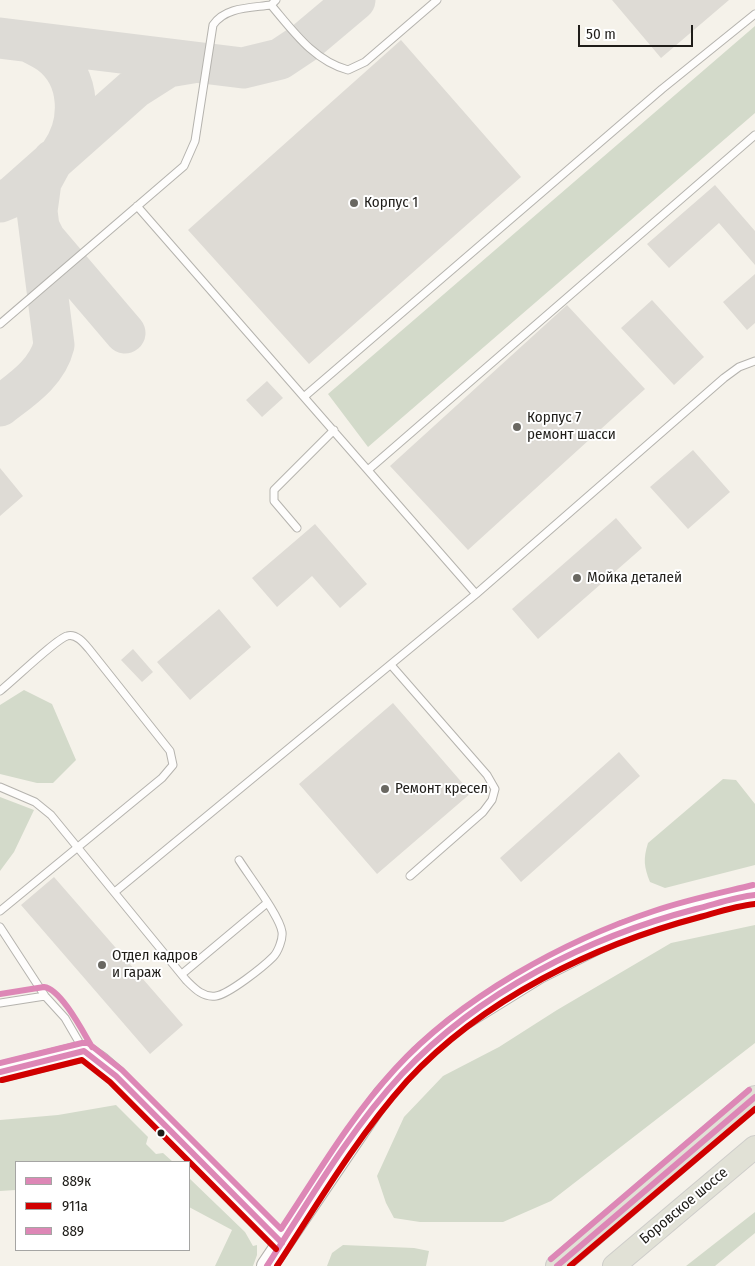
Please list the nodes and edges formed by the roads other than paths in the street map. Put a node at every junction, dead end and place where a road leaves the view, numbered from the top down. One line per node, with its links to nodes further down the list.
1 (437, 0): 2 (lane)
2 (274, 3): 5 (lane)
3 (755, 14): 8 (lane)
4 (755, 136): 10 (lane)
5 (137, 206): 6 (lane); 8 (lane)
6 (0, 324)
7 (755, 361): 12 (lane)
8 (305, 396): 9 (lane)
9 (334, 430): 10 (lane); 11 (lane)
10 (368, 470): 12 (lane)
11 (297, 528)
12 (476, 594): 13 (lane)
13 (391, 665): 18 (lane); 19 (lane)
14 (0, 691): 16 (lane)
15 (0, 787): 16 (lane)
16 (79, 847): 19 (lane); 22 (lane)
17 (239, 860): 21 (lane)
18 (410, 876)
19 (116, 891): 24 (lane)
20 (754, 895): 31 (street)
21 (267, 903): 24 (lane); 24 (lane)
22 (0, 911)
23 (0, 927): 25 (lane)
24 (182, 974)
25 (45, 996): 26 (lane); 27 (lane)
26 (0, 1002)
27 (84, 1051): 28 (street); 31 (street)
28 (0, 1072)
29 (755, 1097): 33 (main road)
30 (755, 1147): 34 (main road, Боровское шоссе)
31 (282, 1244): 32 (street)
32 (267, 1266)
33 (557, 1266)
34 (614, 1266)

